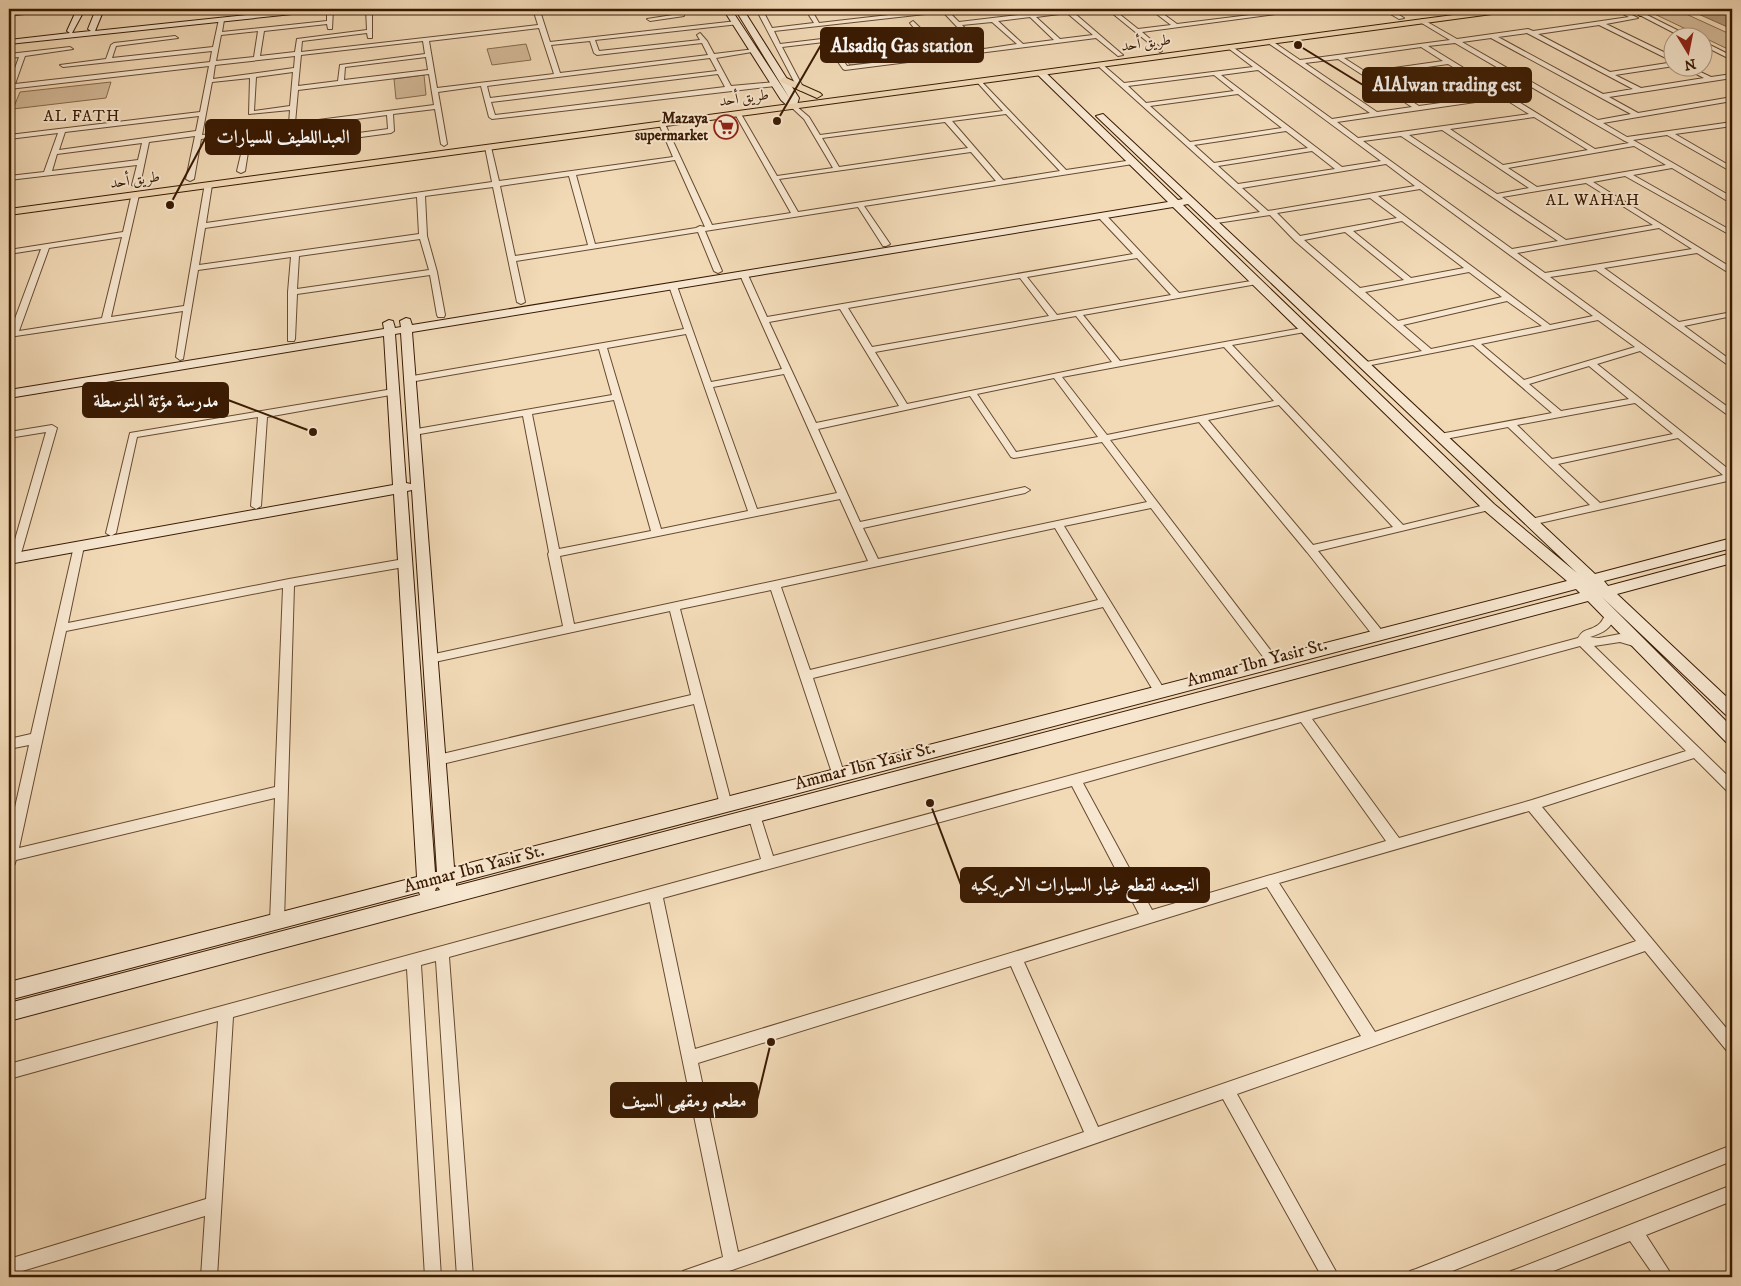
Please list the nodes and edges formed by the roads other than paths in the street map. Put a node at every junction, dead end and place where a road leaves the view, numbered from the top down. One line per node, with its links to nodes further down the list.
1 (16, 9): 27 (street)
2 (25, 9): 33 (street)
3 (81, 9): 60 (street)
4 (100, 9): 52 (street)
5 (290, 9): 52 (street)
6 (321, 9): 38 (street)
7 (330, 9): 41 (street)
8 (369, 9): 56 (street)
9 (578, 9): 30 (street)
10 (680, 9): 57 (street)
11 (727, 9): 42 (street)
12 (739, 9): 130 (street)
13 (759, 9): 55 (street)
14 (808, 9): 15 (street); 47 (street)
15 (819, 9)
16 (953, 9): 28 (street)
17 (1086, 9): 31 (street)
18 (1110, 9): 58 (street)
19 (1180, 9): 29 (street)
20 (1309, 9): 49 (street)
21 (1384, 9): 37 (street)
22 (1468, 9): 32 (main road, طريق أحد)
23 (1514, 9): 40 (main road, طريق أحد)
24 (1616, 9): 36 (street)
25 (1631, 9): 36 (street)
26 (1635, 9): 36 (main road)
27 (9, 10)
28 (944, 10): 34 (street); 46 (street)
29 (1155, 10): 49 (street)
30 (536, 11): 48 (street)
31 (1068, 11): 35 (street); 65 (street)
32 (1433, 11): 37 (main road, طريق أحد)
33 (9, 14)
34 (905, 14): 47 (street); 54 (street)
35 (1032, 15): 39 (street); 74 (street)
36 (1639, 16): 43 (street); 51 (street); 59 (street)
37 (1401, 18): 87 (main road, طريق أحد)
38 (221, 20): 44 (street); 62 (street)
39 (994, 20): 46 (street); 81 (street)
40 (1422, 21): 75 (street); 77 (main road, طريق أحد)
41 (330, 22): 45 (street); 64 (street)
42 (737, 23): 50 (street); 88 (street)
43 (1600, 23): 61 (street); 95 (street)
44 (179, 24): 60 (street); 68 (street)
45 (304, 24): 53 (street); 69 (street)
46 (957, 24): 89 (street)
47 (818, 25): 55 (street)
48 (541, 26): 71 (street); 78 (street)
49 (1176, 26): 58 (street)
50 (695, 27): 57 (street); 73 (street)
51 (1667, 28)
52 (92, 29): 60 (street)
53 (261, 29): 62 (street); 102 (street)
54 (918, 29): 63 (street); 98 (street)
55 (770, 30): 80 (street)
56 (370, 31): 64 (street); 79 (street)
57 (657, 31): 70 (street)
58 (1138, 31): 87 (street)
59 (1664, 31)
60 (74, 33): 67 (street); 76 (street); 85 (street)
61 (1532, 33): 66 (street); 124 (street)
62 (218, 34): 84 (street)
63 (877, 34): 72 (street); 105 (street)
64 (330, 35): 69 (street)
65 (1098, 36): 74 (street); 94 (street)
66 (1492, 36): 75 (street); 149 (street)
67 (9, 37)
68 (175, 38): 91 (street); 103 (street)
69 (305, 38): 92 (street)
70 (592, 39): 73 (street); 78 (street)
71 (426, 40): 79 (street); 93 (street)
72 (826, 40): 80 (street); 105 (street)
73 (704, 41): 97 (street)
74 (1059, 41): 81 (street)
75 (1456, 41): 82 (street); 169 (street)
76 (9, 42)
77 (1270, 42): 83 (main road, طريق أحد); 106 (street)
78 (547, 44): 121 (street)
79 (370, 46): 92 (street)
80 (778, 46): 152 (street)
81 (1022, 46): 89 (street)
82 (1423, 46): 100 (street); 107 (street)
83 (1230, 47): 110 (main road, طريق أحد); 114 (street)
84 (215, 48): 91 (street); 108 (street)
85 (70, 49): 90 (street); 109 (street)
86 (1714, 49): 101 (street)
87 (1160, 50): 94 (main road, طريق أحد)
88 (755, 51): 97 (street); 138 (street)
89 (983, 51): 98 (street)
90 (23, 54): 96 (street); 115 (street)
91 (167, 54): 103 (street)
92 (297, 54): 102 (street); 116 (street)
93 (428, 55): 104 (street); 118 (street)
94 (1120, 55): 152 (main road, طريق أحد)
95 (1664, 55)
96 (9, 56)
97 (712, 56): 112 (street); 119 (street)
98 (944, 56): 105 (street)
99 (1714, 56): 111 (street)
100 (1339, 57): 106 (street); 123 (street)
101 (1732, 58)
102 (258, 59): 108 (street)
103 (108, 60): 109 (street)
104 (386, 60): 127 (street); 135 (street)
105 (901, 61)
106 (1300, 62): 164 (street)
107 (1449, 62): 123 (street); 128 (street)
108 (212, 64): 132 (street); 133 (street)
109 (63, 65): 132 (street)
110 (1100, 65): 120 (main road, طريق أحد); 139 (street)
111 (1732, 65)
112 (626, 66): 121 (street); 136 (street)
113 (1664, 66): 124 (street)
114 (1259, 68): 122 (street); 168 (street)
115 (17, 70): 117 (street); 140 (street)
116 (296, 70): 125 (street); 141 (street)
117 (9, 71)
118 (432, 72): 127 (street); 143 (street)
119 (720, 72): 136 (street); 142 (street)
120 (1047, 72): 134 (main road, طريق أحد); 196 (street); 223 (street)
121 (557, 74): 137 (street)
122 (1215, 74): 139 (street); 147 (street)
123 (1365, 74): 144 (street)
124 (1608, 74): 145 (street)
125 (253, 75): 133 (street); 157 (street)
126 (1732, 76): 131 (street)
127 (388, 77): 135 (street)
128 (1475, 78): 144 (street); 148 (street)
129 (1708, 78): 131 (street)
130 (784, 80): 152 (main road)
131 (1712, 80): 145 (street)
132 (56, 81): 140 (street)
133 (209, 81): 162 (street)
134 (978, 81): 152 (main road, طريق أحد); 160 (street)
135 (342, 83): 141 (street)
136 (634, 83): 146 (street); 150 (street)
137 (483, 84): 143 (street); 154 (street)
138 (775, 84): 142 (street); 151 (street)
139 (1123, 86): 155 (street)
140 (10, 87)
141 (295, 88): 157 (street)
142 (729, 88): 150 (street)
143 (435, 90): 156 (street)
144 (1388, 90): 159 (street)
145 (1639, 90): 149 (street)
146 (558, 92): 154 (street); 158 (street)
147 (1239, 92): 155 (street); 174 (street)
148 (1504, 96): 159 (street); 165 (street)
149 (1602, 96): 166 (street)
150 (639, 98): 158 (street)
151 (784, 98): 152 (main road, طريق أحد); 185 (main road, طريق أحد)
152 (797, 98): 163 (main road, طريق أحد); 181 (street)
153 (1732, 99): 166 (street)
154 (488, 100): 158 (street)
155 (1145, 105): 186 (street)
156 (437, 107): 161 (street); 185 (street)
157 (294, 108): 172 (street)
158 (561, 108)
159 (1417, 108): 164 (street)
160 (1008, 112): 167 (street); 205 (street)
161 (390, 113): 172 (street); 190 (street)
162 (203, 114): 175 (street); 179 (street)
163 (738, 114): 170 (main road, طريق أحد); 210 (street)
164 (1375, 114): 168 (street)
165 (1533, 114): 173 (street); 192 (street)
166 (1637, 115): 169 (street)
167 (947, 120): 181 (street); 191 (street)
168 (1331, 121): 184 (street)
169 (1596, 122): 182 (street)
170 (662, 124): 188 (main road, طريق أحد); 194 (street)
171 (1732, 124): 178 (street)
172 (292, 125): 176 (street)
173 (1444, 128): 177 (street); 200 (street)
174 (1287, 129): 186 (street); 189 (street)
175 (62, 131): 180 (street); 193 (street)
176 (245, 131): 179 (street); 190 (street)
177 (1403, 134): 184 (street); 222 (street)
178 (1670, 134): 182 (street); 203 (street)
179 (199, 135): 183 (street); 211 (street)
180 (9, 137)
181 (818, 137): 201 (street)
182 (1626, 139): 187 (street)
183 (146, 140): 193 (street); 195 (street)
184 (1357, 140): 197 (street)
185 (444, 144): 204 (main road, طريق أحد)
186 (1189, 144): 198 (street)
187 (1635, 144): 192 (street); 199 (street)
188 (488, 148): 214 (main road, طريق أحد); 215 (street)
189 (1314, 149): 198 (street); 202 (street)
190 (245, 150): 204 (street)
191 (972, 150): 201 (street); 213 (street)
192 (1594, 151): 200 (street)
193 (56, 152): 207 (street)
194 (678, 158): 208 (street); 235 (street)
195 (141, 162): 207 (street); 219 (street)
196 (1133, 162): 205 (street); 223 (street)
197 (1388, 162): 202 (street); 217 (street)
198 (1212, 165): 216 (street)
199 (1672, 166): 206 (street); 224 (street)
200 (1502, 167): 218 (street)
201 (837, 169): 210 (street)
202 (1341, 170): 216 (street)
203 (1732, 170)
204 (241, 171): 211 (main road, طريق أحد)
205 (1064, 172): 213 (street)
206 (1625, 173): 212 (street); 239 (street)
207 (48, 174): 209 (street)
208 (572, 174): 215 (street); 245 (street)
209 (9, 178)
210 (774, 178): 229 (street)
211 (190, 179): 219 (main road, طريق أحد)
212 (1586, 180): 218 (street); 234 (street)
213 (1001, 182): 226 (street)
214 (208, 185): 219 (main road, طريق أحد); 233 (street)
215 (496, 185): 220 (street); 251 (street)
216 (1236, 187): 228 (street)
217 (1421, 187): 221 (street); 248 (street)
218 (1535, 189): 222 (street)
219 (135, 190): 225 (main road, طريق أحد); 227 (main road, طريق أحد); 238 (street)
220 (421, 195): 233 (street); 240 (street)
221 (1371, 195): 228 (street); 231 (street)
222 (1497, 196): 242 (street)
223 (1181, 200): 230 (street); 232 (street); 243 (street); 262 (street)
224 (1732, 200)
225 (9, 202)
226 (859, 204): 229 (street); 243 (street)
227 (9, 212)
228 (1269, 213): 232 (street); 241 (street)
229 (795, 214): 235 (street)
230 (1102, 216): 250 (street); 258 (street)
231 (1403, 220): 237 (street); 254 (street)
232 (1213, 222): 297 (street)
233 (202, 226): 252 (street)
234 (1660, 226): 242 (street); 246 (street)
235 (709, 227): 236 (street)
236 (700, 228): 245 (street); 255 (street)
237 (1348, 230): 241 (street); 261 (street)
238 (126, 234): 244 (street); 277 (street)
239 (1732, 234)
240 (423, 236): 249 (street); 256 (street)
241 (1298, 239): 265 (street)
242 (1565, 242): 248 (street)
243 (886, 244): 255 (street)
244 (46, 246): 247 (street); 285 (street)
245 (592, 246): 251 (street)
246 (1700, 250): 253 (street); 257 (street)
247 (9, 252)
248 (1510, 252): 260 (street)
249 (295, 254): 252 (street); 264 (street)
250 (1139, 255): 259 (street); 266 (street)
251 (512, 258): 268 (street)
252 (195, 268): 270 (street)
253 (1599, 268): 260 (street); 280 (street)
254 (1470, 269): 261 (street); 267 (street)
255 (718, 271): 268 (street)
256 (433, 272): 264 (street); 273 (street)
257 (1732, 272)
258 (744, 274): 263 (street); 276 (street)
259 (1022, 276): 269 (street); 275 (street)
260 (1544, 276): 274 (street)
261 (1410, 281): 265 (street)
262 (1257, 282): 266 (street); 283 (street)
263 (673, 286): 279 (street); 284 (street)
264 (292, 292): 286 (street)
265 (1359, 292): 278 (street)
266 (1177, 296): 271 (street)
267 (1508, 298): 278 (street); 281 (street)
268 (521, 302): 273 (street)
269 (843, 307): 276 (street); 291 (street)
270 (188, 308): 277 (street); 295 (street)
271 (1078, 314): 275 (street); 296 (street)
272 (1732, 314): 280 (street)
273 (441, 315): 279 (street)
274 (1600, 317): 281 (street); 290 (street)
275 (1055, 318): 291 (street)
276 (764, 320): 300 (street)
277 (106, 321): 285 (street)
278 (1396, 324): 292 (street)
279 (407, 325): 282 (street); 302 (street)
280 (1677, 325): 294 (street)
281 (1548, 327): 287 (street)
282 (389, 328): 286 (street); 306 (street); 308 (street)
283 (1306, 329): 288 (street); 333 (street)
284 (689, 331): 289 (street); 305 (street)
285 (11, 335)
286 (291, 339): 295 (street)
287 (1474, 342): 292 (street); 303 (street)
288 (1226, 344): 296 (street); 311 (street)
289 (602, 345): 302 (street); 309 (street)
290 (1642, 348): 298 (street); 315 (street)
291 (870, 350): 312 (street)
292 (1429, 352): 297 (street)
293 (1732, 353): 294 (street)
294 (1718, 356): 299 (street)
295 (180, 357): 304 (street)
296 (1118, 364): 301 (street)
297 (1364, 364): 323 (street)
298 (1592, 364): 303 (street); 310 (street)
299 (1732, 365)
300 (787, 371): 305 (street); 319 (street)
301 (1056, 375): 307 (street); 324 (street)
302 (410, 380): 320 (street)
303 (1523, 383): 314 (street)
304 (9, 384)
305 (708, 385): 335 (street)
306 (393, 392): 316 (street); 328 (street)
307 (972, 393): 312 (street); 324 (street)
308 (9, 394)
309 (617, 397): 313 (street); 341 (street)
310 (1637, 400): 314 (street); 322 (street)
311 (1281, 402): 317 (street); 339 (street)
312 (904, 407): 319 (street)
313 (527, 412): 320 (street); 346 (street)
314 (1559, 414): 318 (street)
315 (1732, 414)
316 (263, 415): 332 (street); 340 (street)
317 (1201, 418): 324 (street); 344 (street)
318 (1510, 424): 323 (street); 325 (street)
319 (812, 426): 330 (street)
320 (414, 432): 327 (street)
321 (9, 435): 345 (street)
322 (1681, 435): 325 (street); 326 (street)
323 (1440, 437): 336 (street)
324 (1103, 438): 331 (street)
325 (1551, 462): 334 (street)
326 (1732, 476): 334 (street)
327 (418, 480): 328 (street); 361 (street)
328 (399, 484): 332 (street); 343 (street); 348 (street)
329 (1025, 490): 338 (street)
330 (843, 495): 335 (street); 338 (street)
331 (1152, 504): 337 (street); 362 (street)
332 (256, 506): 340 (street)
333 (1488, 507): 339 (street); 352 (street)
334 (1598, 507): 336 (street)
335 (754, 514): 341 (street)
336 (1531, 522): 352 (street)
337 (1058, 524): 349 (street); 353 (street)
338 (857, 526): 349 (street)
339 (1401, 529): 344 (street)
340 (111, 533): 345 (street)
341 (657, 533): 346 (street)
342 (1732, 544): 352 (street, Ammar Ibn Yasir St.)
343 (79, 546): 345 (street); 356 (street)
344 (1311, 549): 358 (street)
345 (12, 554)
346 (554, 554): 357 (street)
347 (1732, 558): 352 (street, Ammar Ibn Yasir St.)
348 (404, 563): 350 (street); 385 (street)
349 (874, 563): 351 (street)
350 (289, 583): 356 (street); 376 (street)
351 (775, 585): 354 (street); 363 (street)
352 (1591, 587): 355 (street); 358 (street, Ammar Ibn Yasir St.); 366 (street); 379 (street, Ammar Ibn Yasir St.)
353 (1105, 602): 363 (street); 364 (street)
354 (674, 606): 357 (street); 365 (street)
355 (1611, 615): 359 (street); 360 (street)
356 (62, 628): 369 (street)
357 (569, 629): 361 (street)
358 (1379, 635): 362 (street, Ammar Ibn Yasir St.)
359 (1582, 641): 360 (street); 367 (street); 371 (street)
360 (1643, 645): 368 (street)
361 (430, 659): 372 (street)
362 (1274, 663): 364 (street, Ammar Ibn Yasir St.)
363 (806, 674): 373 (street)
364 (1160, 692): 373 (street, Ammar Ibn Yasir St.)
365 (698, 698): 372 (street); 377 (street)
366 (1732, 711)
367 (1304, 717): 374 (street); 380 (street)
368 (1732, 736)
369 (37, 738): 370 (street); 381 (street)
370 (9, 744)
371 (1697, 752): 375 (street); 378 (street)
372 (438, 760): 383 (street)
373 (839, 776): 377 (street, Ammar Ibn Yasir St.)
374 (1075, 780): 382 (street); 389 (street)
375 (1732, 788)
376 (281, 791): 381 (street); 390 (street)
377 (726, 805): 383 (street, Ammar Ibn Yasir St.)
378 (1532, 805): 380 (street); 391 (street)
379 (754, 816): 382 (street); 387 (street, Ammar Ibn Yasir St.)
380 (1396, 844): 384 (street)
381 (10, 859)
382 (768, 863): 386 (street)
383 (446, 878): 385 (street, Ammar Ibn Yasir St.); 387 (street)
384 (1270, 880): 389 (street); 398 (street)
385 (427, 883): 388 (street); 390 (street, Ammar Ibn Yasir St.)
386 (655, 894): 392 (street); 400 (street)
387 (448, 896): 388 (street, Ammar Ibn Yasir St.)
388 (428, 902): 396 (street, Ammar Ibn Yasir St.)
389 (1148, 918): 393 (street)
390 (278, 921): 395 (street, Ammar Ibn Yasir St.)
391 (1647, 944): 398 (street); 399 (street)
392 (442, 953): 394 (street); 412 (street)
393 (1015, 958): 400 (street); 403 (street)
394 (414, 960): 397 (street); 411 (street)
395 (9, 991)
396 (9, 1012)
397 (226, 1013): 401 (street); 406 (street)
398 (1372, 1040): 402 (street)
399 (1732, 1046)
400 (690, 1058): 408 (street)
401 (9, 1071)
402 (1227, 1090): 403 (street); 414 (street)
403 (1094, 1136): 408 (street)
404 (1732, 1153): 415 (street)
405 (1732, 1193): 407 (street)
406 (214, 1205): 409 (street); 410 (street)
407 (1634, 1232): 416 (street); 417 (street)
408 (732, 1262): 413 (street)
409 (9, 1267)
410 (209, 1277)
411 (433, 1277)
412 (465, 1277)
413 (689, 1277)
414 (1331, 1277)
415 (1416, 1277)
416 (1517, 1277)
417 (1665, 1277)

